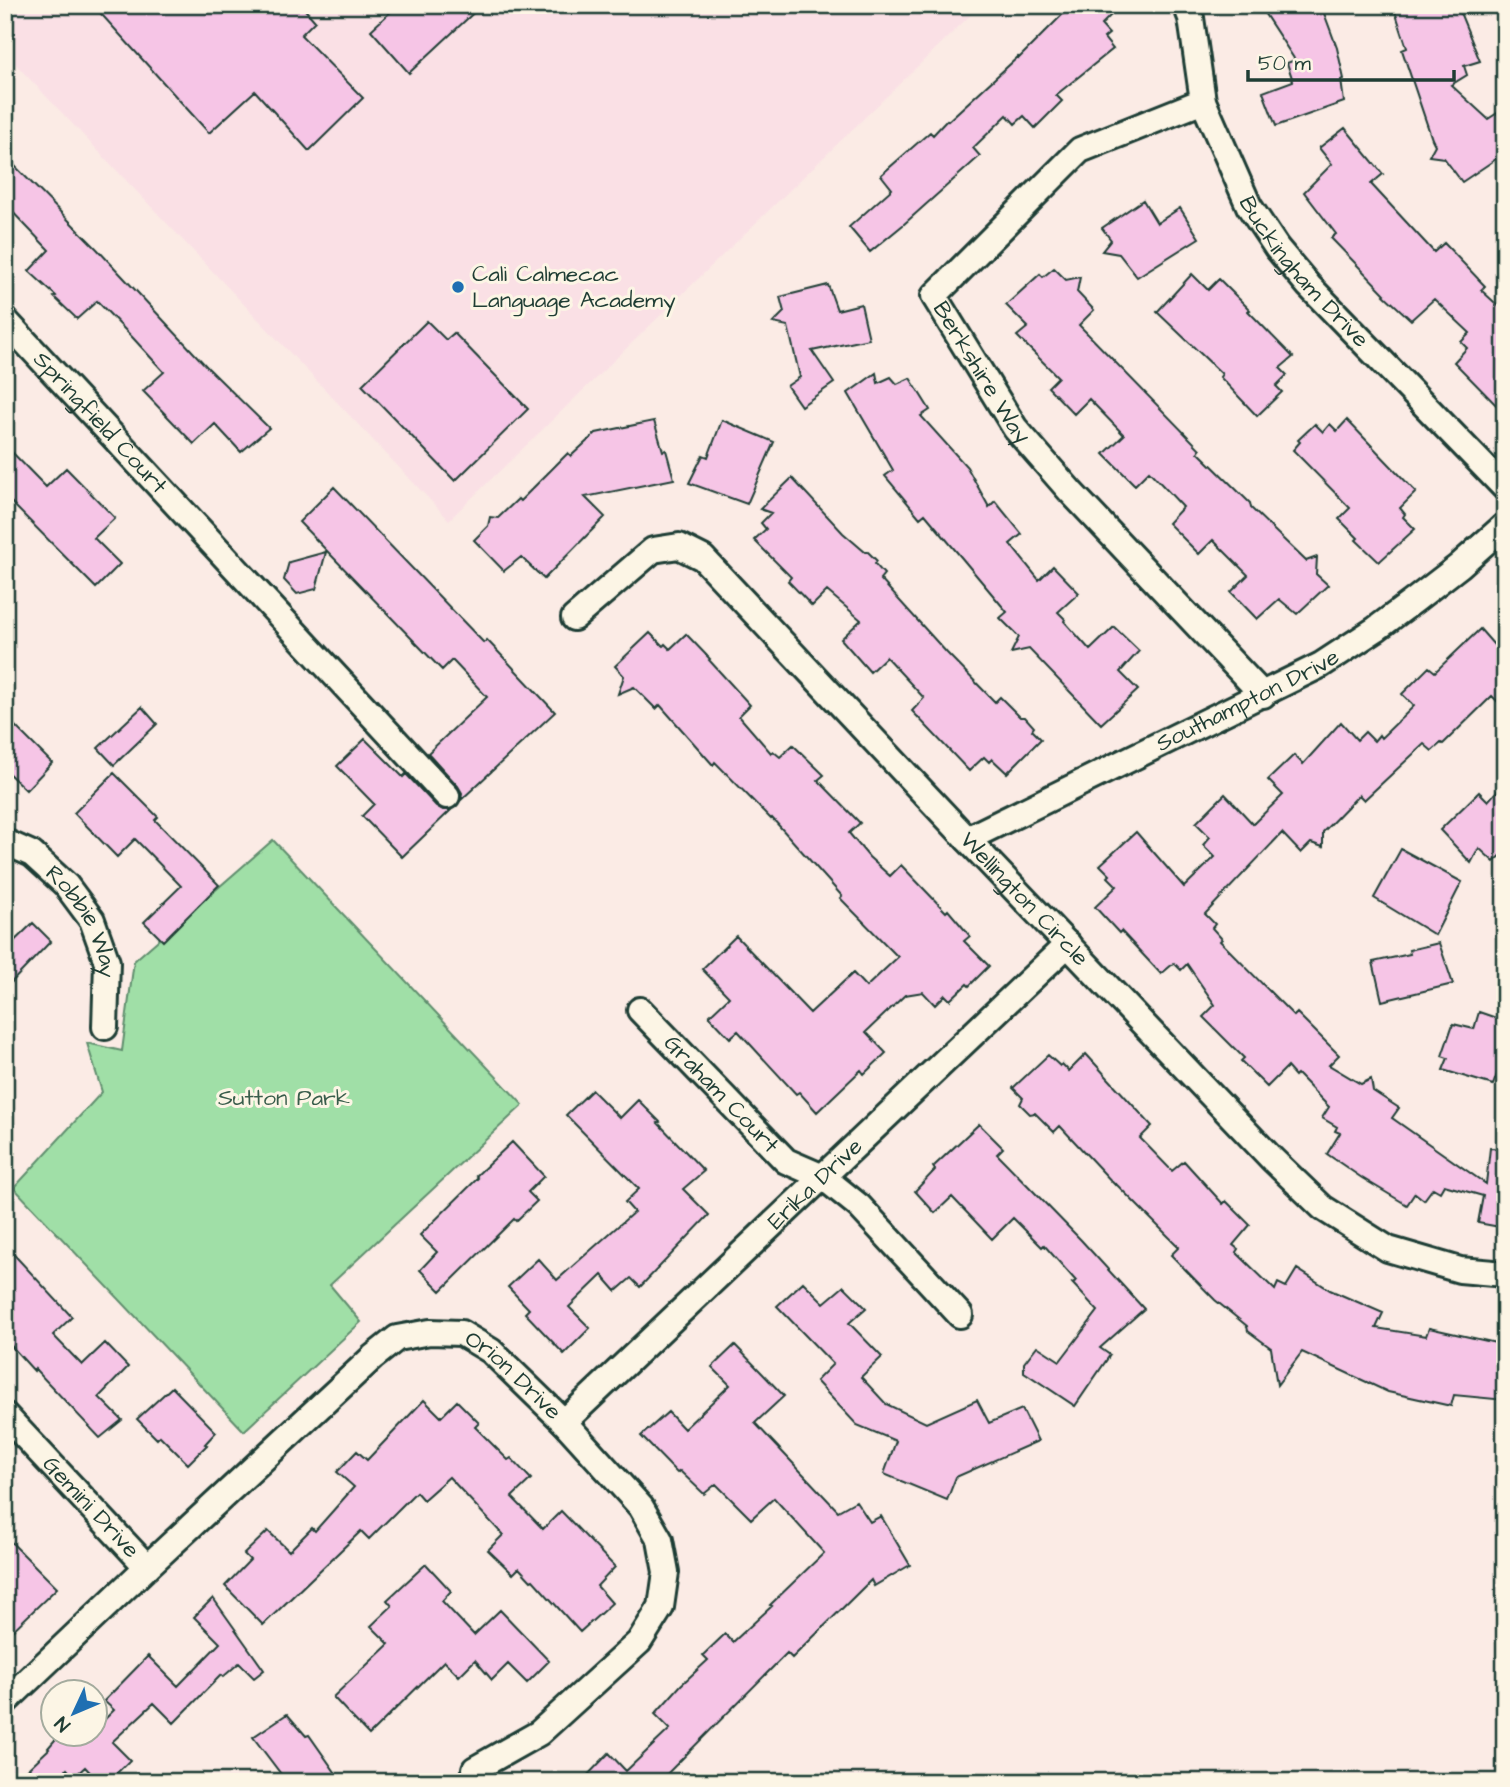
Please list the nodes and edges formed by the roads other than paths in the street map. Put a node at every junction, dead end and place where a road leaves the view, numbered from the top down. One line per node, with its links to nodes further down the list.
1 (1186, 5): 2 (street, Buckingham Drive)
2 (1203, 101): 4 (street, Buckingham Drive); 7 (street, Berkshire Way)
3 (5, 320): 8 (street, Springfield Court)
4 (1505, 488)
5 (1505, 525): 7 (street, Southampton Drive)
6 (574, 618): 9 (street, Wellington Circle)
7 (1263, 695): 9 (street, Southampton Drive)
8 (447, 796)
9 (967, 839): 11 (street, Wellington Circle)
10 (5, 842): 13 (street, Robbie Way)
11 (1068, 944): 14 (street, Erika Drive); 15 (street, Wellington Circle)
12 (640, 1010): 14 (street, Graham Court)
13 (105, 1027)
14 (823, 1177): 16 (street, Graham Court); 18 (street, Erika Drive)
15 (1505, 1274)
16 (960, 1315)
17 (5, 1415): 19 (street, Gemini Drive)
18 (564, 1422): 19 (street, Orion Drive); 21 (street, Orion Drive)
19 (147, 1567): 20 (street, Orion Drive)
20 (5, 1702)
21 (475, 1769)

